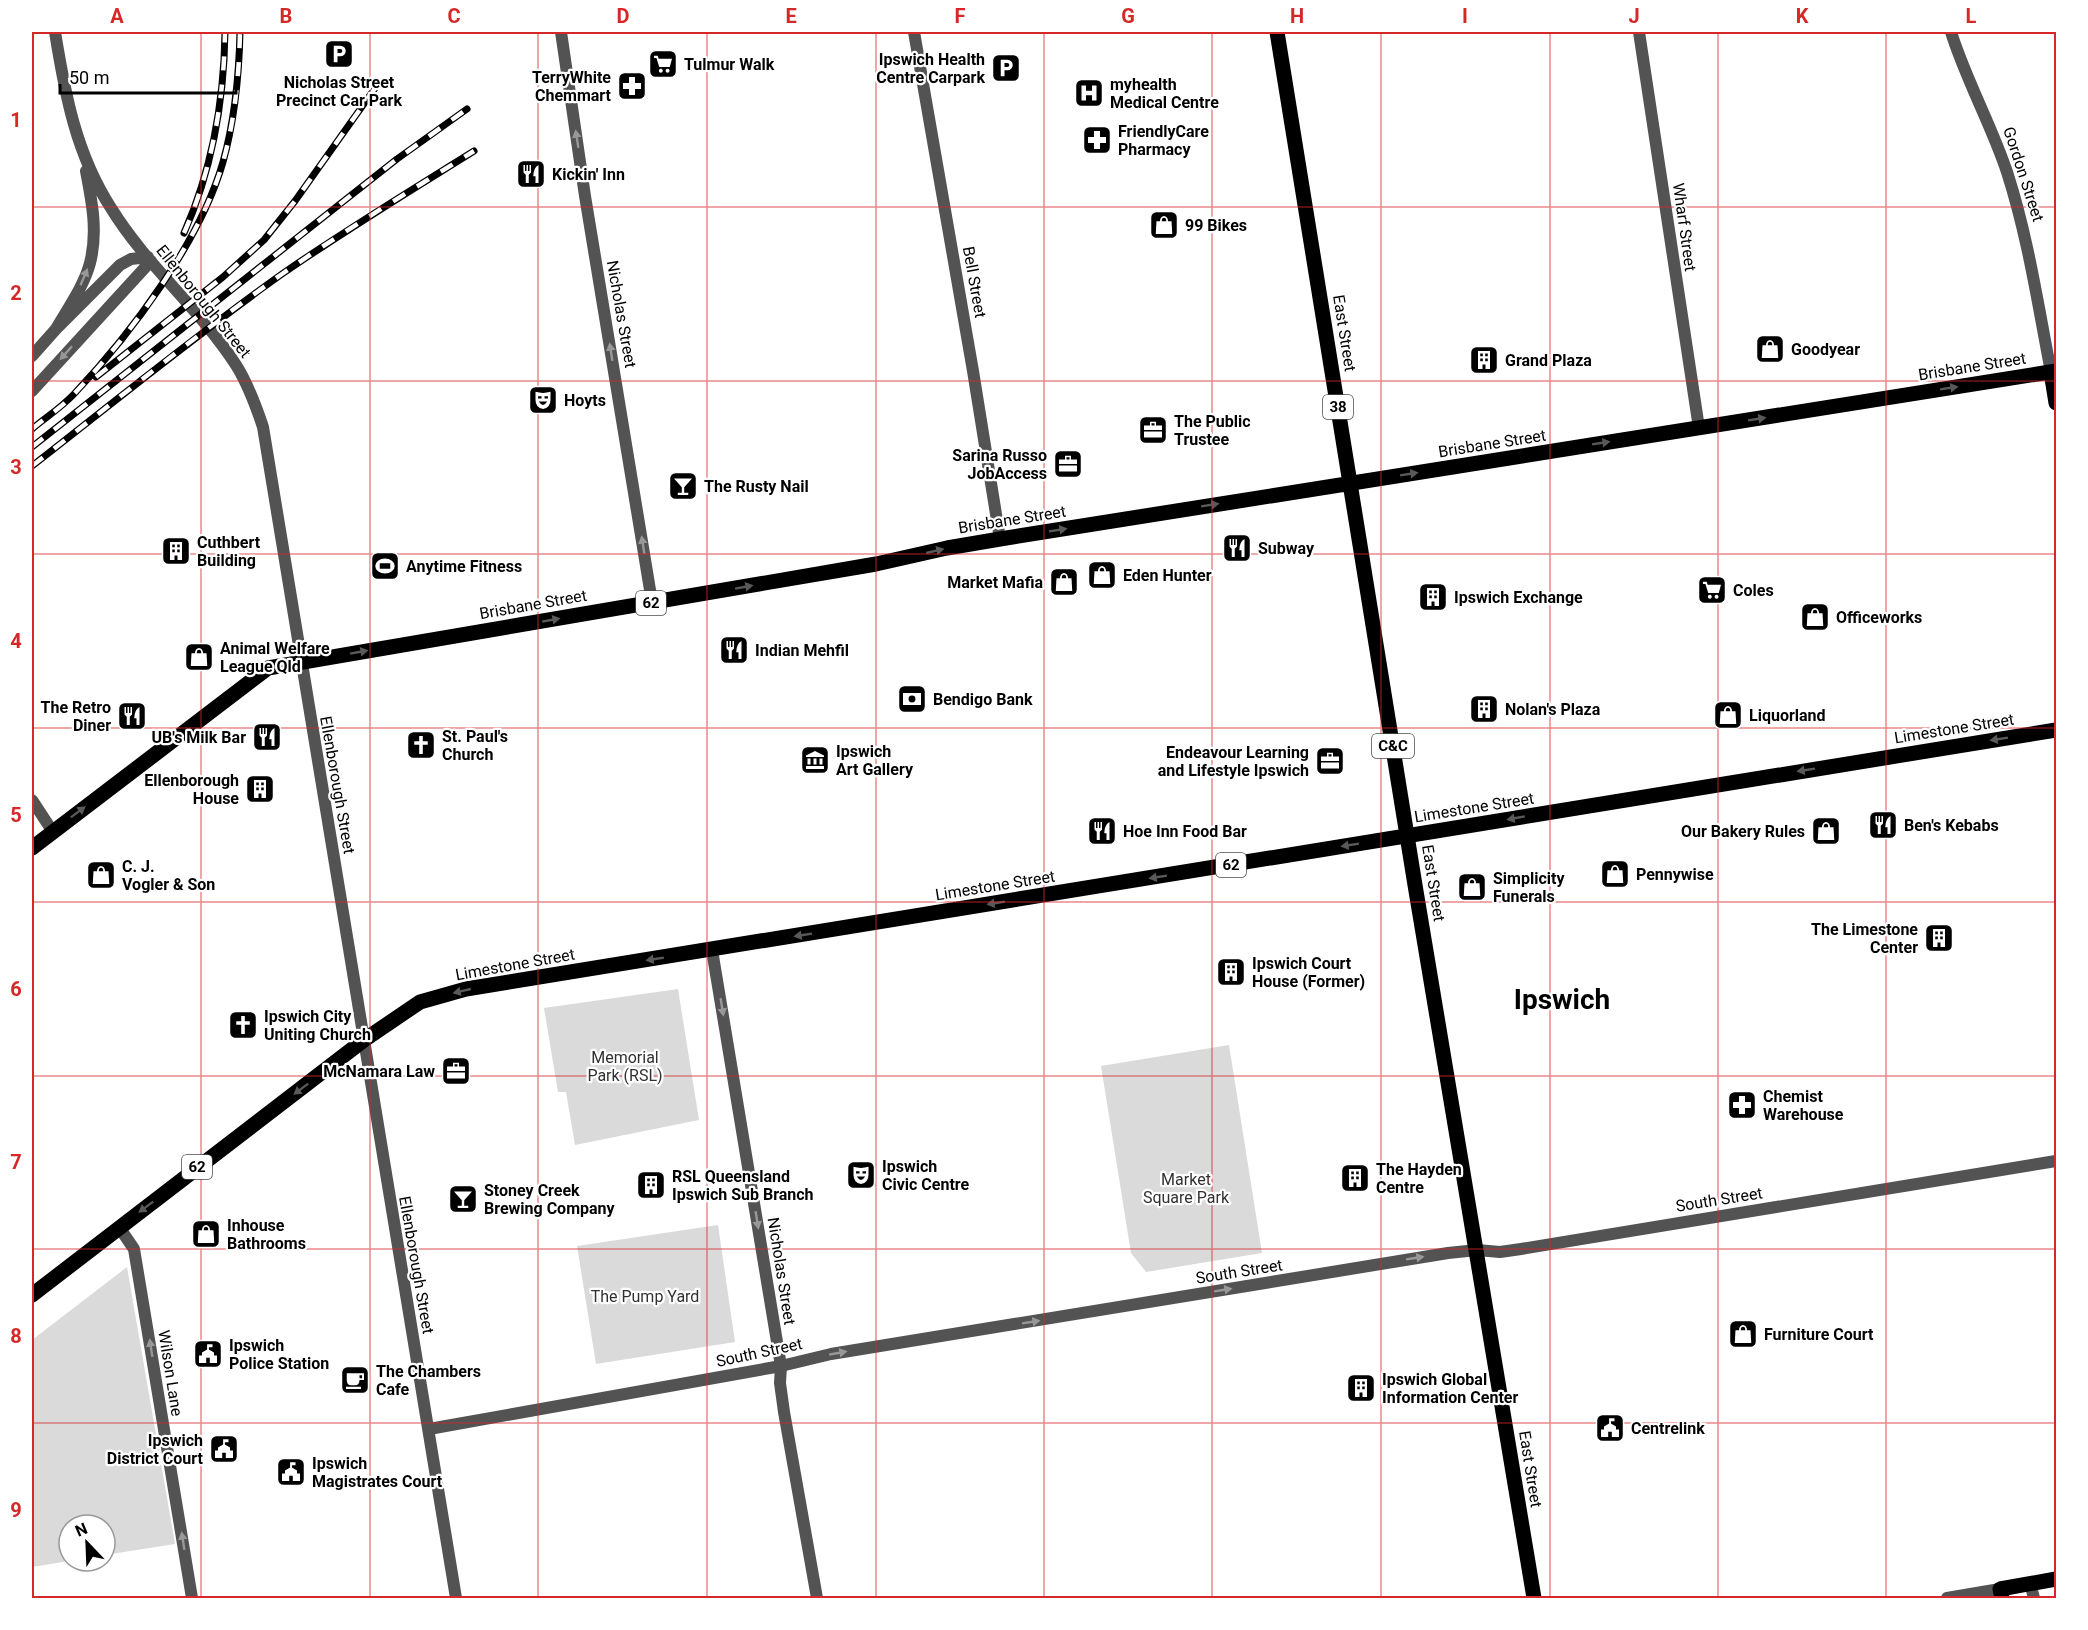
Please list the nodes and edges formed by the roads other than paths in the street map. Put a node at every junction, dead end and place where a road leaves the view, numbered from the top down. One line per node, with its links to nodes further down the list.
1 (55, 32): 7 (street, Ellenborough Street)
2 (561, 32): 17 (street, Nicholas Street, one-way to 2)
3 (914, 32): 16 (street, Bell Street)
4 (1277, 32): 15 (main road, East Street / 38)
5 (1640, 32): 14 (street, Wharf Street)
6 (1952, 32): 11 (street, Gordon Street)
7 (82, 152): 8 (street, Ellenborough Street); 9 (street, one-way to 7)
8 (144, 256): 9 (street); 12 (street, one-way to 12); 18 (street, Ellenborough Street)
9 (56, 329): 10 (street)
10 (32, 356)
11 (2054, 372): 13 (main road, Gordon Street); 14 (main road, Brisbane Street, one-way to 11)
12 (32, 391)
13 (2056, 403)
14 (1699, 428): 15 (main road, Brisbane Street, one-way to 14)
15 (1351, 483): 16 (main road, Brisbane Street / 62, one-way to 15); 22 (main road, East Street / C&C)
16 (1000, 539): 17 (main road, Brisbane Street / 62, one-way to 16)
17 (652, 603): 18 (main road, Brisbane Street / 62, one-way to 17)
18 (302, 662): 21 (main road, Brisbane Street / 62, one-way to 18); 25 (street, Ellenborough Street)
19 (2056, 730): 22 (main road, Limestone Street, one-way to 22)
20 (32, 800): 21 (street)
21 (53, 831): 23 (main road, Brisbane Street / 62)
22 (1408, 836): 24 (main road, Limestone Street / 62, one-way to 24); 28 (main road, East Street)
23 (32, 848)
24 (712, 950): 25 (main road, Limestone Street / 62, one-way to 25); 30 (street, Nicholas Street, one-way to 30)
25 (364, 1040): 27 (main road, Limestone Street / 62, one-way to 27); 31 (street, Ellenborough Street)
26 (2056, 1161): 28 (street, South Street)
27 (119, 1227): 29 (main road, Limestone Street / 62); 35 (street, Wilson Lane, one-way to 27)
28 (1477, 1250): 30 (street, South Street, one-way to 28); 38 (main road, East Street)
29 (32, 1295)
30 (781, 1366): 31 (street, South Street); 37 (street, Nicholas Street)
31 (429, 1429): 36 (street, Ellenborough Street)
32 (2056, 1579): 33 (main road)
33 (2032, 1591): 34 (main road)
34 (2001, 1594): 39 (street)
35 (192, 1599)
36 (456, 1599)
37 (817, 1599)
38 (1534, 1599)
39 (1947, 1599)

